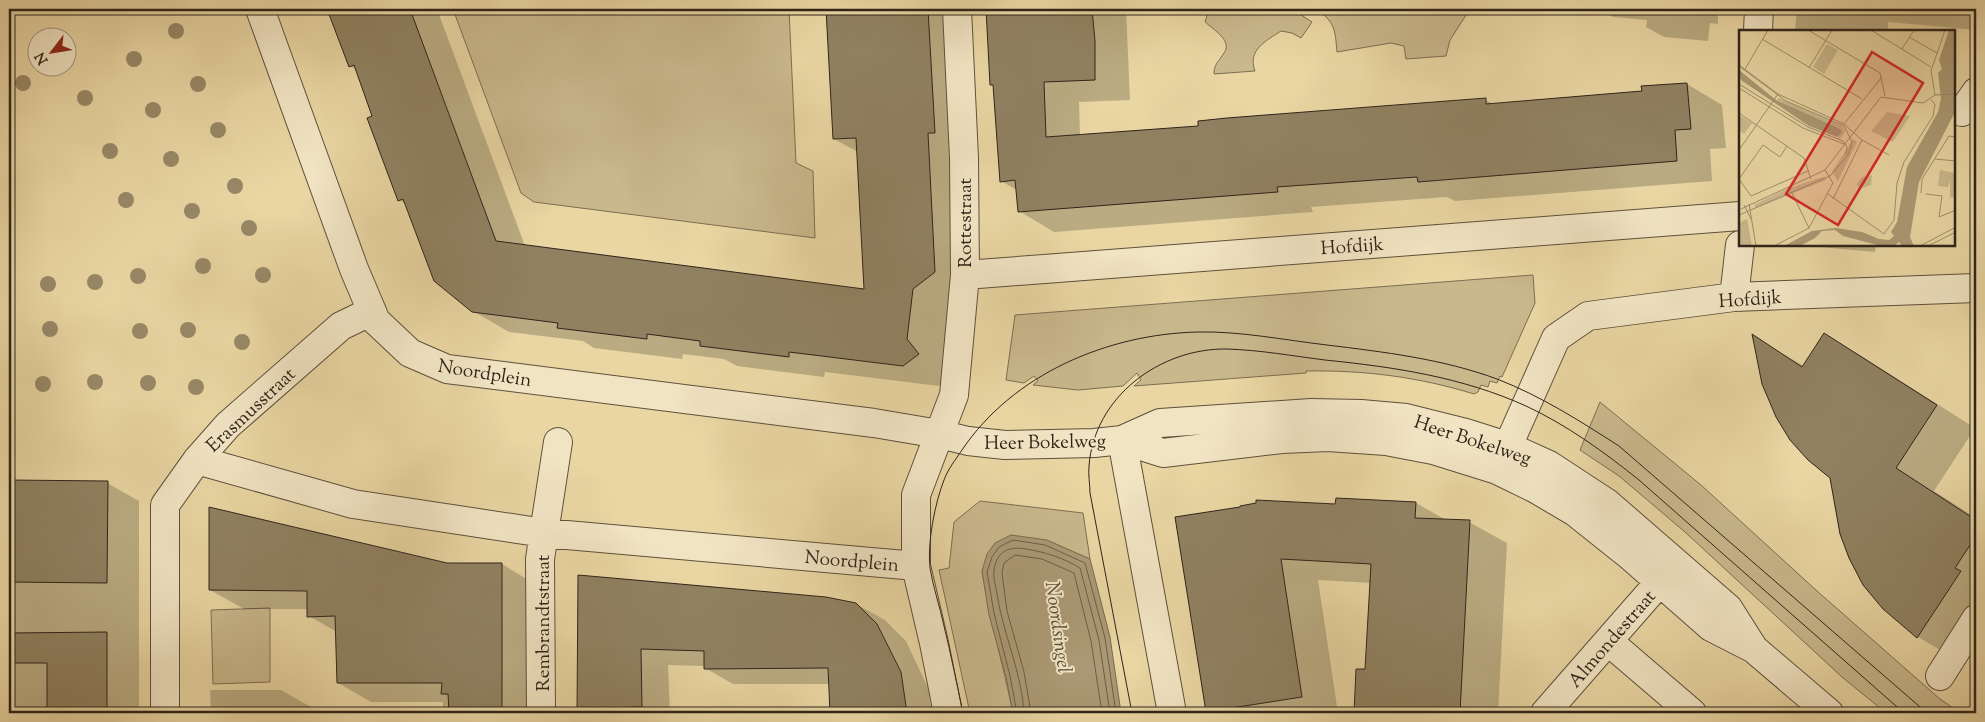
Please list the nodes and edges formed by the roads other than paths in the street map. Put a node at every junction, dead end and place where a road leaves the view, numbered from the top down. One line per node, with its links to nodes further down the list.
1 (260, 9): 10 (street, Noordplein)
2 (958, 9): 7 (street, Rottestraat)
3 (1760, 9): 4 (street)
4 (1758, 30)
5 (1739, 216): 7 (street, Hofdijk)
6 (1740, 246): 9 (street)
7 (965, 275): 11 (street, Rottestraat)
8 (1976, 288): 9 (street, Hofdijk)
9 (1734, 297): 14 (street, Hofdijk)
10 (372, 311): 11 (street, Noordplein); 15 (street, Erasmusstraat)
11 (939, 434): 12 (street, Heer Bokelweg); 17 (street)
12 (1122, 440): 14 (street, Heer Bokelweg); 26 (street)
13 (558, 442): 16 (street, Rembrandtstraat)
14 (1502, 458): 18 (street, Heer Bokelweg)
15 (197, 460): 16 (street, Noordplein); 23 (street, Erasmusstraat)
16 (544, 533): 17 (street, Noordplein); 24 (street, Rembrandtstraat)
17 (916, 566): 25 (street)
18 (1668, 572): 20 (street, Almondestraat); 28 (street, Heer Bokelweg)
19 (1976, 619): 21 (street)
20 (1608, 641): 22 (street, Almondestraat); 27 (street)
21 (1940, 676)
22 (1558, 709)
23 (165, 713)
24 (541, 713)
25 (948, 713)
26 (1172, 713)
27 (1692, 713)
28 (1829, 713)

